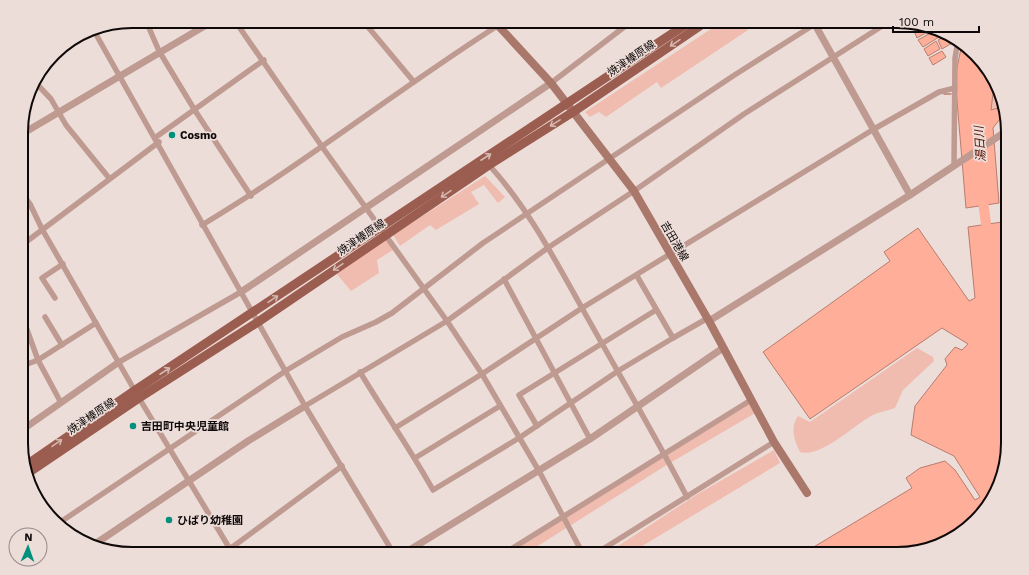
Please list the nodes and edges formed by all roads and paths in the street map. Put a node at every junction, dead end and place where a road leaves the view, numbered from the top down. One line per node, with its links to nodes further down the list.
1 (149, 28): 15 (street)
2 (201, 28): 15 (street)
3 (240, 28): 17 (street)
4 (369, 28): 19 (street)
5 (490, 28): 19 (street)
6 (504, 28): 20 (main road, 吉田港線)
7 (623, 28): 20 (street)
8 (681, 28): 23 (main road, 焼津榛原線)
9 (697, 28): 26 (main road, 焼津榛原線, one-way to 26)
10 (805, 28): 33 (street)
11 (818, 28): 16 (street)
12 (879, 28): 16 (street)
13 (96, 35): 18 (street)
14 (958, 47): 22 (street)
15 (159, 52): 18 (street); 24 (street)
16 (834, 56): 27 (street); 37 (street)
17 (264, 60): 24 (street); 32 (street)
18 (120, 75): 25 (street); 30 (street)
19 (414, 82): 32 (street)
20 (551, 83): 23 (main road, 吉田港線); 41 (street)
21 (39, 86): 25 (street)
22 (955, 88): 27 (street); 34 (street)
23 (567, 104): 26 (main road, 吉田港線); 45 (main road, 焼津榛原線, one-way to 23)
24 (194, 109): 30 (street); 39 (street)
25 (59, 111): 28 (street); 36 (street)
26 (573, 112): 33 (main road, 吉田港線); 35 (main road, 焼津榛原線, one-way to 35)
27 (874, 129): 38 (street); 48 (street)
28 (28, 130)
29 (1001, 134): 34 (street)
30 (156, 136): 31 (street)
31 (159, 142): 36 (street); 43 (street)
32 (323, 148): 39 (street); 41 (street)
33 (610, 159): 37 (main road, 吉田港線); 42 (street)
34 (955, 164): 38 (street)
35 (489, 165): 42 (street); 45 (main road, 焼津榛原線, one-way to 45)
36 (109, 178): 44 (street)
37 (634, 191): 47 (street); 48 (main road, 吉田港線)
38 (910, 195): 60 (street)
39 (251, 196): 43 (street)
40 (28, 201): 44 (street)
41 (367, 208): 45 (street); 53 (street)
42 (528, 214): 47 (street); 52 (street)
43 (202, 225): 53 (street)
44 (42, 229): 46 (street); 49 (street)
45 (384, 230): 52 (street); 57 (main road, 焼津榛原線, one-way to 45); 61 (main road, 焼津榛原線, one-way to 61)
46 (28, 240)
47 (548, 246): 51 (street); 55 (street)
48 (670, 254): 50 (street); 60 (main road, 吉田港線)
49 (63, 264): 54 (street); 62 (street)
50 (637, 276): 55 (street); 56 (street)
51 (504, 279): 59 (street); 64 (street)
52 (425, 288): 59 (street); 72 (street)
53 (241, 292): 57 (street); 70 (street)
54 (55, 298)
55 (582, 308): 64 (street); 66 (street)
56 (656, 310): 65 (street); 66 (street)
57 (253, 313): 61 (street); 77 (main road, 焼津榛原線, one-way to 57)
58 (46, 317): 67 (street)
59 (448, 320): 74 (street); 75 (street)
60 (709, 320): 65 (street); 68 (main road, 吉田港線)
61 (258, 322): 72 (street); 77 (main road, 焼津榛原線)
62 (96, 323): 67 (street); 70 (street)
63 (28, 332): 69 (street)
64 (536, 338): 75 (street); 76 (street)
65 (673, 338): 73 (street)
66 (603, 344): 73 (street); 76 (street)
67 (62, 345): 69 (street)
68 (723, 348): 78 (main road, 吉田港線); 83 (street)
69 (38, 360): 71 (street); 79 (street)
70 (118, 362): 77 (street); 79 (street)
71 (28, 364)
72 (287, 370): 81 (street); 90 (street)
73 (618, 371): 80 (street); 83 (street)
74 (360, 372): 81 (street); 86 (street)
75 (482, 374): 82 (street); 86 (street)
76 (554, 374): 80 (street); 85 (street)
77 (137, 394): 90 (street); 93 (main road, 焼津榛原線, one-way to 77); 95 (main road, 焼津榛原線)
78 (751, 400): 89 (main road, 吉田港線); 91 (street)
79 (60, 401): 84 (street)
80 (570, 403): 85 (street); 88 (street)
81 (305, 406): 94 (street); 97 (street)
82 (500, 406): 87 (street); 92 (street)
83 (637, 407): 88 (street); 91 (street)
84 (28, 425)
85 (537, 426): 87 (street)
86 (394, 428): 92 (street)
87 (519, 438): 92 (street); 96 (street)
88 (590, 439): 96 (street)
89 (774, 442): 98 (main road, 吉田港線); 99 (street)
90 (169, 449): 97 (street); 101 (street)
91 (665, 454): 99 (street); 100 (street)
92 (416, 458)
93 (30, 463)
94 (342, 466): 104 (street); 105 (street)
95 (32, 470)
96 (539, 471): 100 (street); 106 (street)
97 (189, 482): 102 (street); 103 (street)
98 (807, 493)
99 (687, 497): 109 (street)
100 (563, 516): 107 (street); 108 (street)
101 (63, 521)
102 (99, 541)
103 (229, 547)
104 (236, 547)
105 (390, 547)
106 (414, 547)
107 (514, 547)
108 (579, 547)
109 (606, 547)

